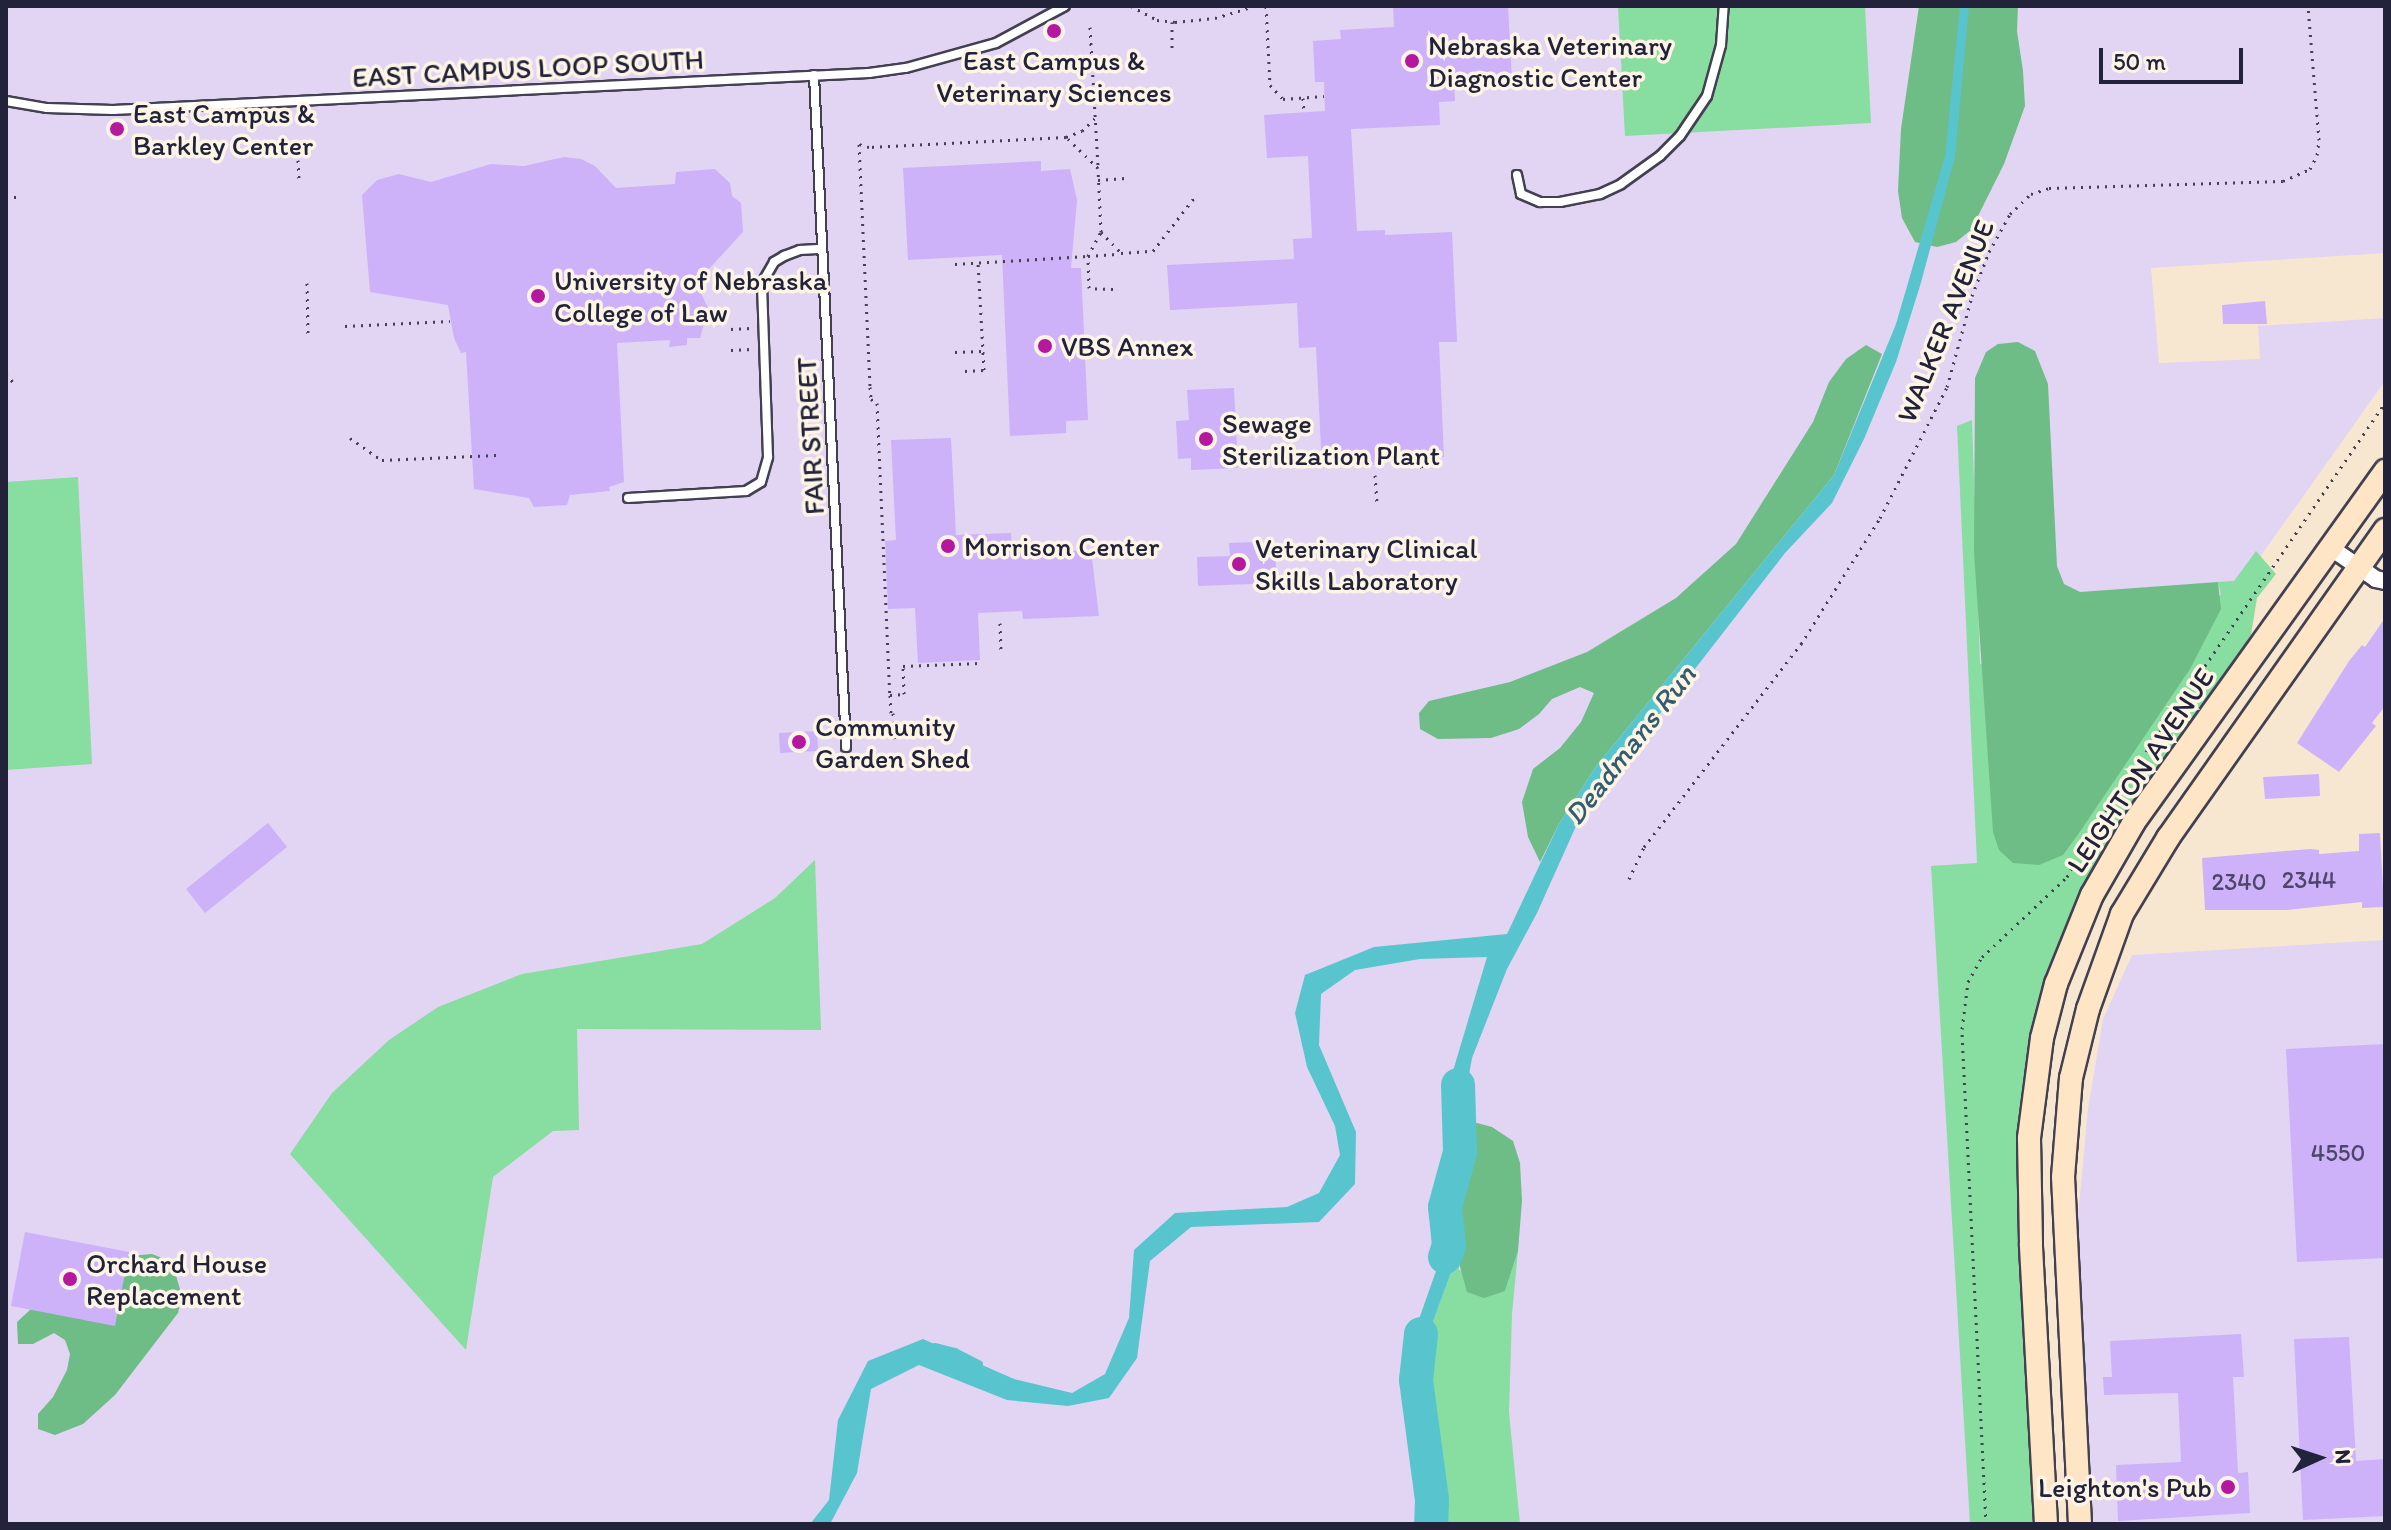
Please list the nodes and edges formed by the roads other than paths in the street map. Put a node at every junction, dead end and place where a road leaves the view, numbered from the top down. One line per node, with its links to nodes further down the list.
1 (1065, 6): 3 (lane, EAST CAMPUS LOOP SOUTH)
2 (1724, 6): 5 (lane)
3 (814, 75): 4 (lane, EAST CAMPUS LOOP SOUTH); 6 (lane, FAIR STREET)
4 (6, 101)
5 (1517, 175)
6 (822, 249): 8 (lane); 13 (lane, FAIR STREET)
7 (2385, 471): 10 (main road, LEIGHTON AVENUE)
8 (628, 498)
9 (2385, 530): 11 (main road)
10 (2331, 548): 11 (street); 14 (main road, LEIGHTON AVENUE)
11 (2358, 568): 12 (street); 15 (main road)
12 (2385, 581)
13 (846, 747)
14 (2046, 1524)
15 (2080, 1524)

